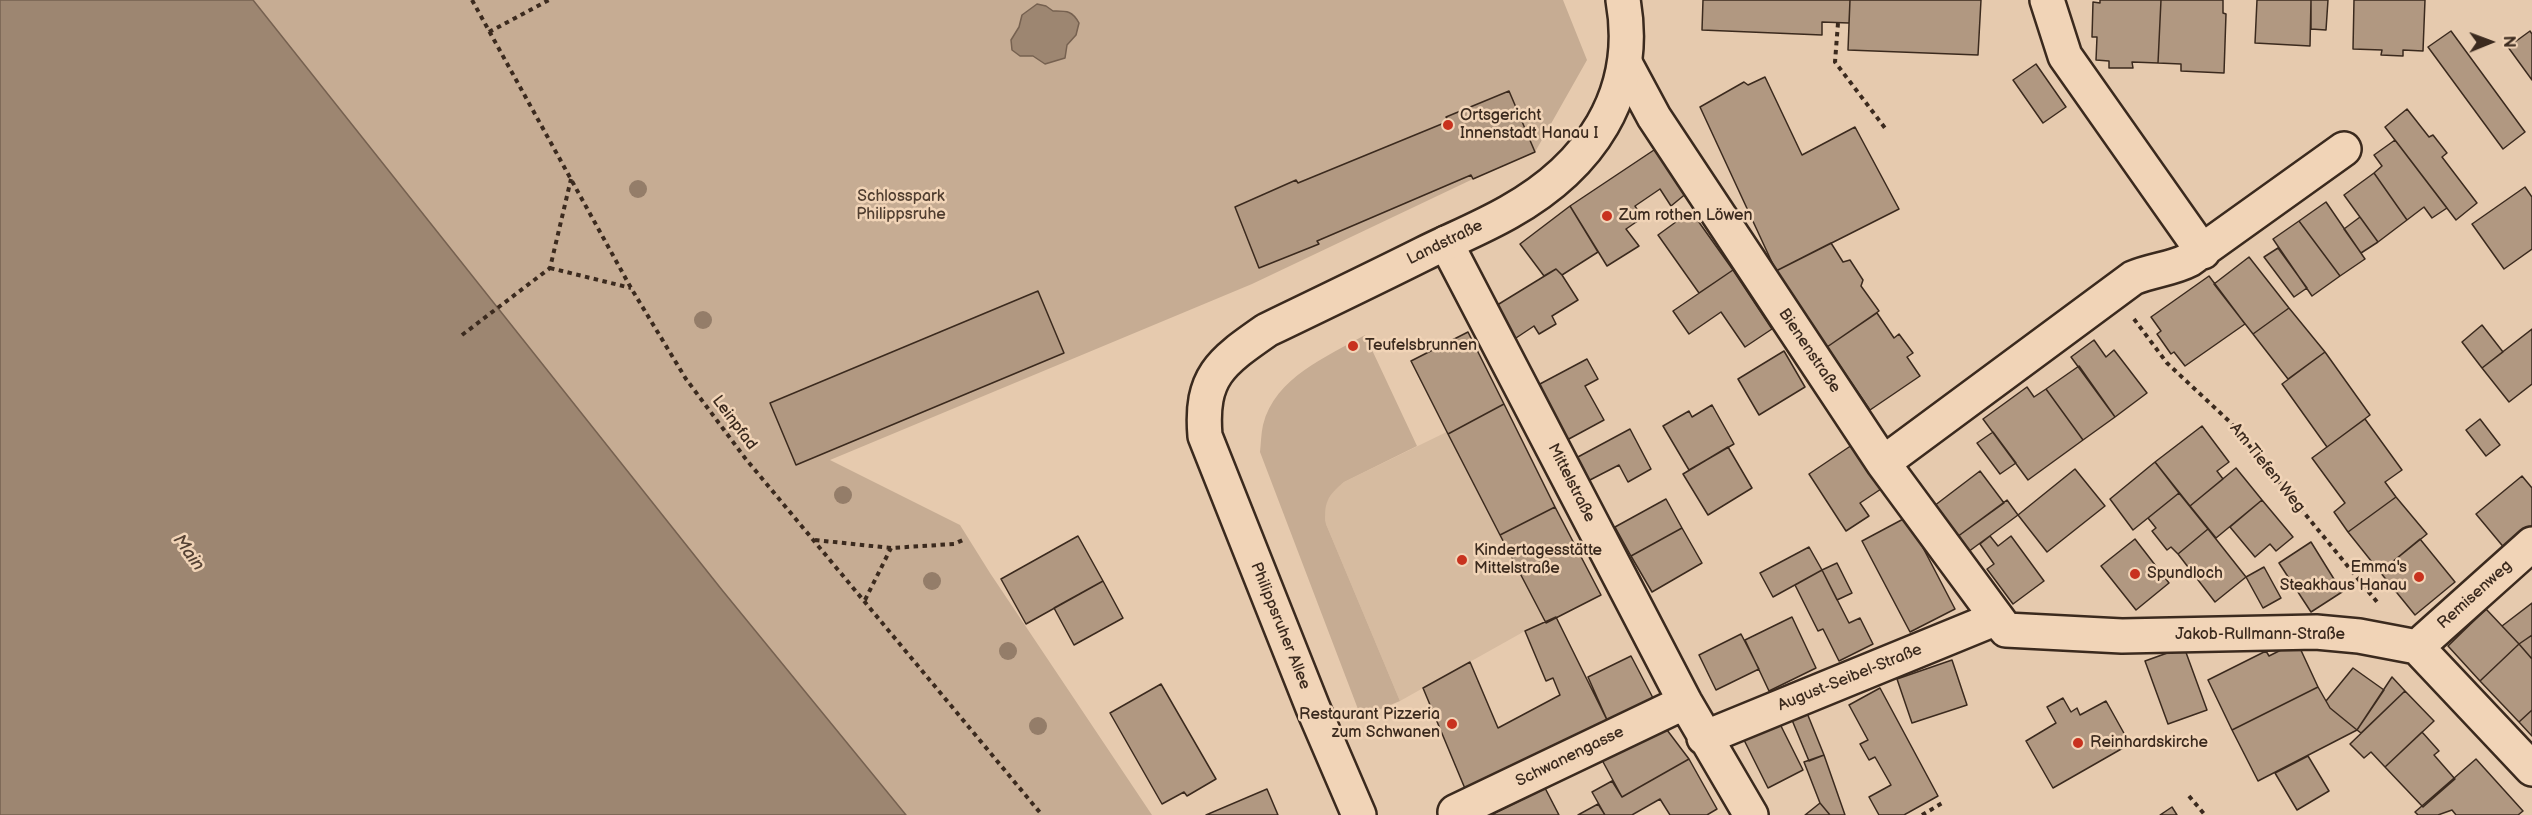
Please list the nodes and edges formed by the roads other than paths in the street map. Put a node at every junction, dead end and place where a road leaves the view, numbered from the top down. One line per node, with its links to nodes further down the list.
1 (1623, 0): 3 (street, Landstraße)
2 (2047, 0): 6 (street)
3 (1624, 63): 5 (street, Landstraße); 8 (street, Bienenstraße)
4 (2344, 149): 6 (street)
5 (1446, 243): 7 (street, Landstraße); 12 (street, Mittelstraße)
6 (2203, 252): 8 (street)
7 (1205, 436): 17 (street, Philippsruher Allee)
8 (1883, 463): 10 (street, Bienenstraße)
9 (2525, 550): 11 (street, Remisenweg)
10 (2001, 624): 11 (street, Jakob-Rullmann-Straße); 13 (street, August-Seibel-Straße)
11 (2417, 646): 14 (street)
12 (1685, 702): 13 (street, Mittelstraße); 16 (street, Schwanengasse)
13 (1704, 738): 15 (street, Mittelstraße)
14 (2532, 769)
15 (1737, 810)
16 (1455, 812)
17 (1359, 815)

